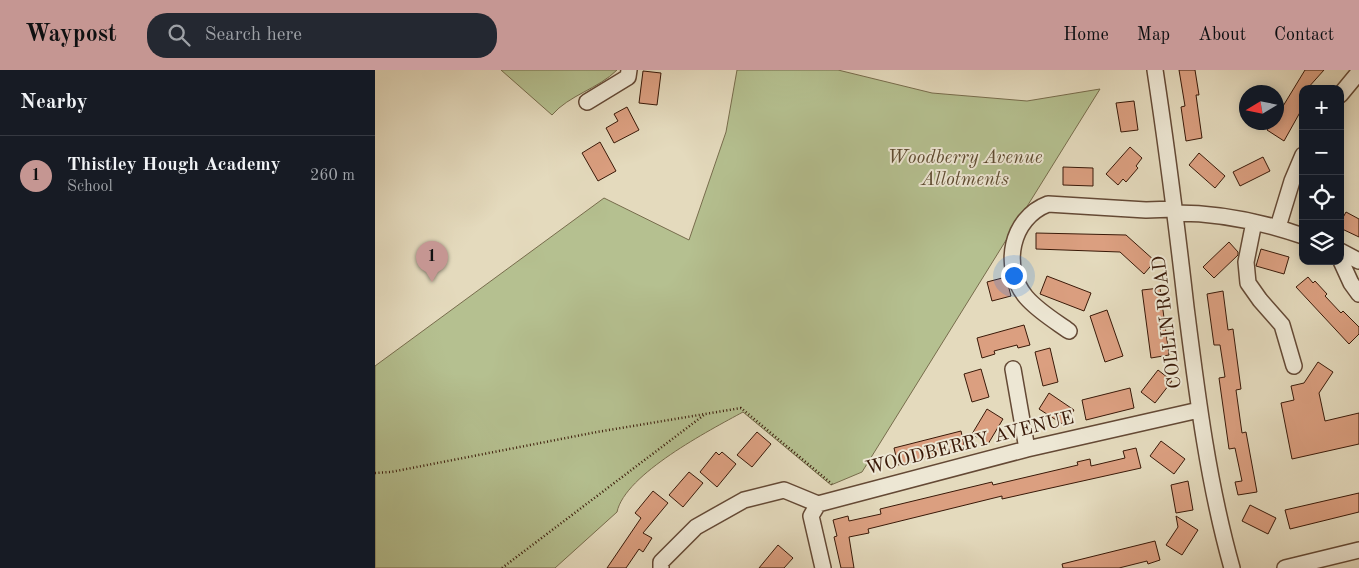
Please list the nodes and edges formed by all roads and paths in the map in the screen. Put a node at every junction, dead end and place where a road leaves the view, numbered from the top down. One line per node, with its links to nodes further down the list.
1 (629, 70): 5 (street)
2 (1155, 70): 7 (street, COLLIN ROAD)
3 (1359, 72): 4 (street)
4 (1344, 90)
5 (587, 102)
6 (1299, 164): 9 (street)
7 (1175, 211): 8 (street); 15 (street); 18 (street, COLLIN ROAD)
8 (1254, 222): 9 (street); 16 (street)
9 (1278, 227): 10 (street)
10 (1299, 235)
11 (1344, 253): 12 (street)
12 (1359, 261)
13 (1343, 265): 14 (street)
14 (1359, 294)
15 (1069, 331)
16 (1294, 366)
17 (1013, 369): 20 (street)
18 (1199, 410): 20 (street, WOODBERRY AVENUE); 28 (street, COLLIN ROAD)
19 (706, 414): 21 (path); 22 (path); 25 (path)
20 (1027, 449): 22 (street, WOODBERRY AVENUE)
21 (375, 473)
22 (847, 496): 23 (street, WOODBERRY AVENUE)
23 (818, 504): 26 (street); 27 (street)
24 (1359, 550): 29 (street)
25 (502, 568)
26 (661, 568)
27 (823, 568)
28 (1232, 568)
29 (1285, 568)

